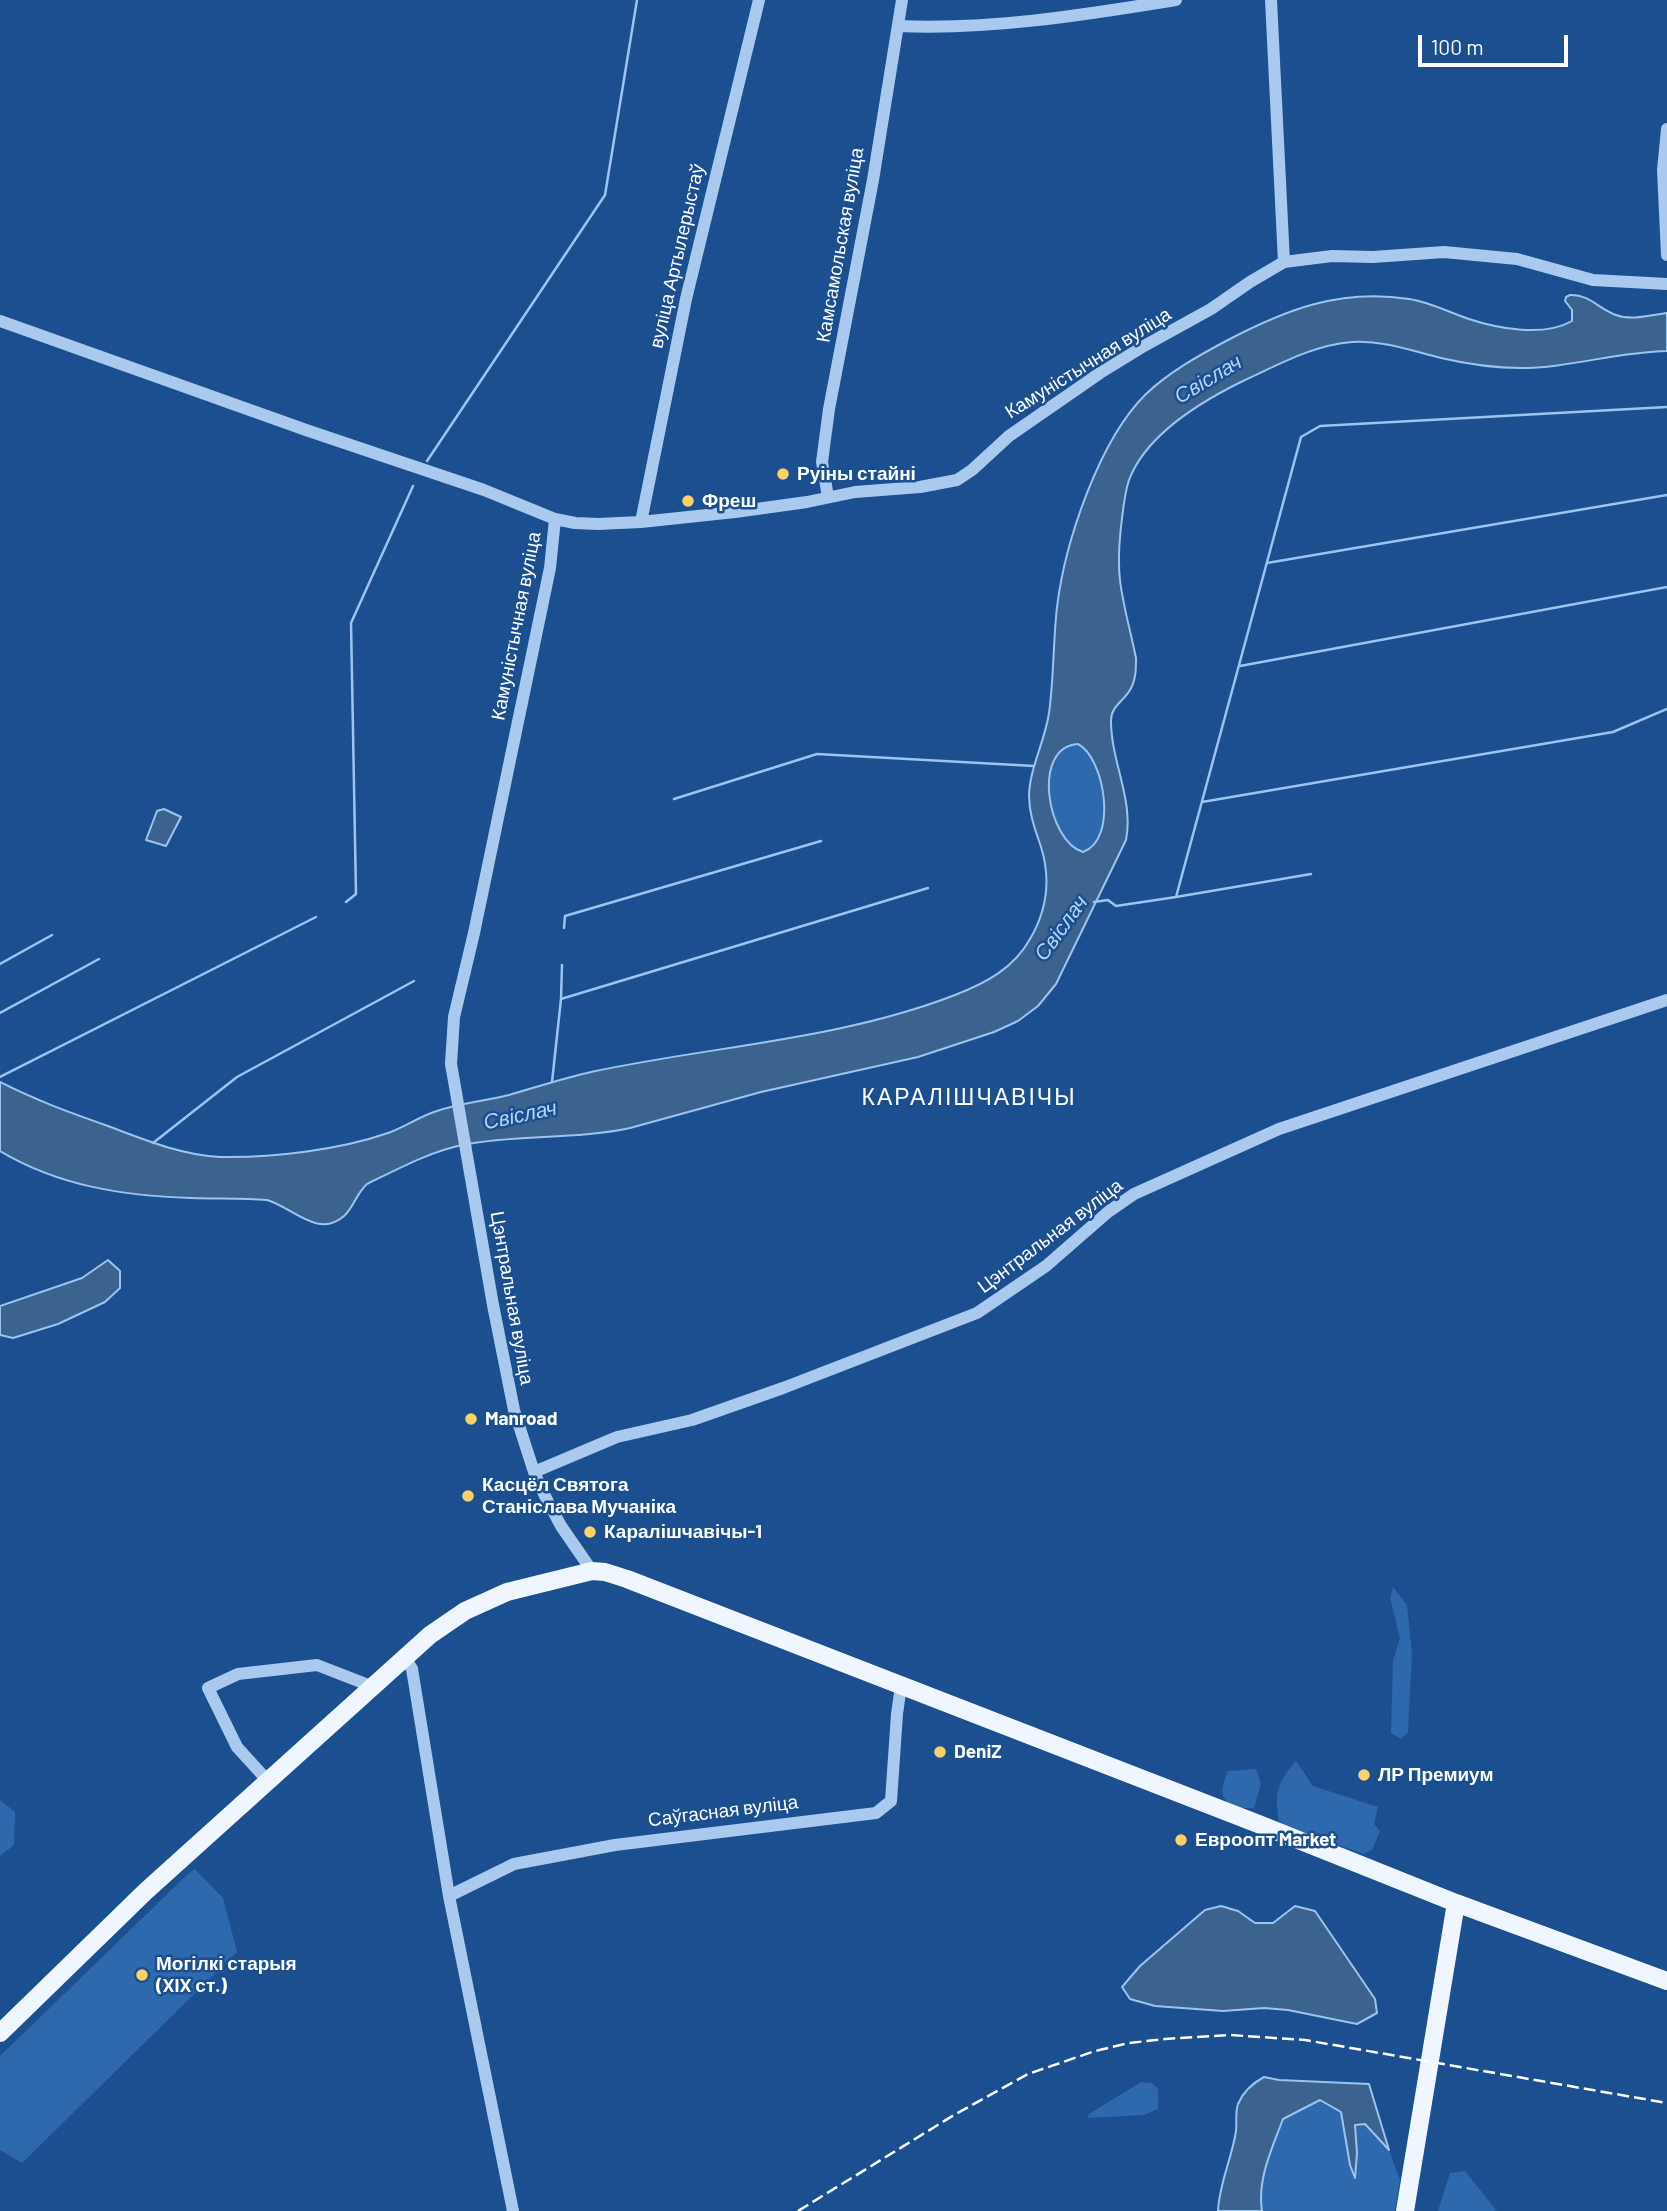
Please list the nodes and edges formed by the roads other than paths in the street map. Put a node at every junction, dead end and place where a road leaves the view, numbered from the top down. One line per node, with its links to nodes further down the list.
1 (760, 0): 13 (street, вуліца Артылерыстаў)
2 (902, 0): 5 (street, Камсамольская вуліца)
3 (1176, 0): 5 (street)
4 (1271, 0): 8 (street)
5 (898, 26): 11 (street, Камсамольская вуліца)
6 (1667, 130): 7 (street)
7 (1667, 255)
8 (1284, 262): 9 (street, Камуністычная вуліца); 11 (street, Камуністычная вуліца)
9 (1667, 284)
10 (0, 320): 12 (street)
11 (828, 497): 13 (street, Камуністычная вуліца)
12 (555, 519): 13 (street, Камуністычная вуліца); 15 (street, Камуністычная вуліца)
13 (641, 522)
14 (1667, 1000): 16 (street, Цэнтральная вуліца)
15 (469, 1171): 16 (street, Цэнтральная вуліца)
16 (534, 1472): 17 (street, Цэнтральная вуліца)
17 (592, 1572): 18 (main road); 20 (main road)
18 (404, 1656): 19 (main road); 22 (street)
19 (371, 1686): 21 (main road); 21 (street)
20 (901, 1686): 22 (street, Саўгасная вуліца); 23 (main road)
21 (267, 1780): 25 (main road)
22 (449, 1896): 26 (street)
23 (1456, 1903): 24 (main road); 27 (main road)
24 (1667, 1981)
25 (0, 2033)
26 (513, 2211)
27 (1405, 2211)

